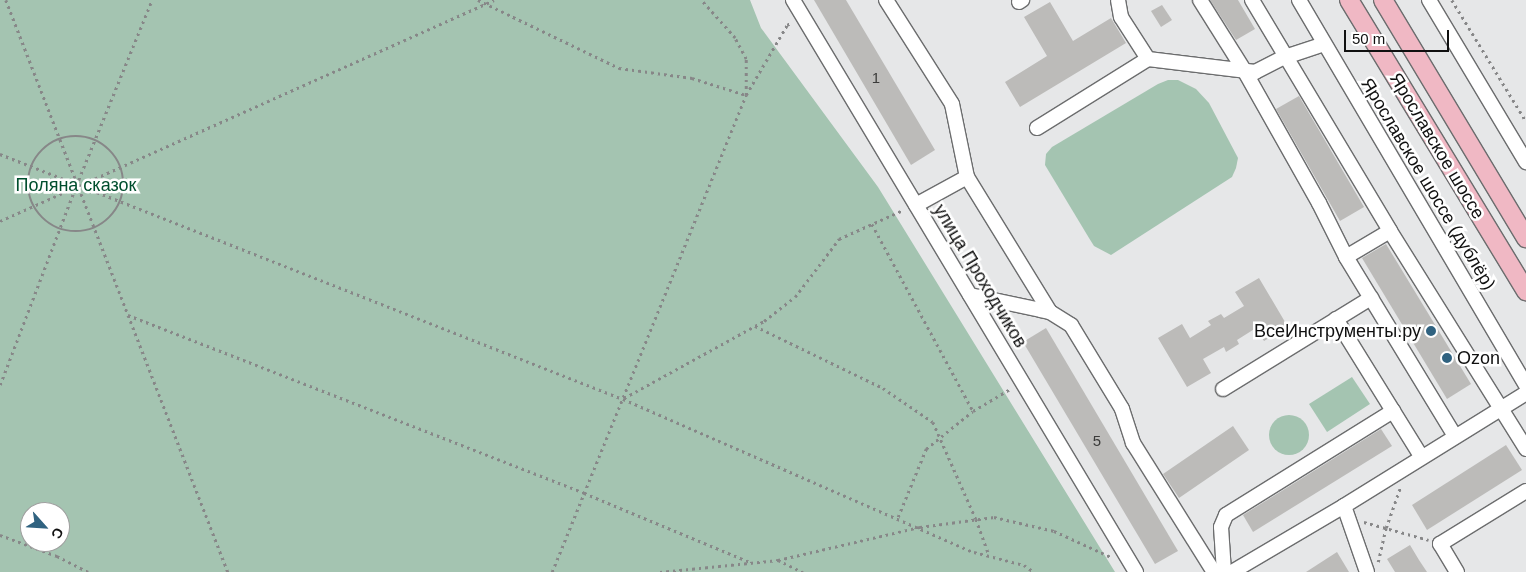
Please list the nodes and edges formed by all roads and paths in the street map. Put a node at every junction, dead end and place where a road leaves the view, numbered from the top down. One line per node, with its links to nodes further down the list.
1 (6, 0): 25 (path)
2 (152, 0): 26 (path)
3 (478, 0): 16 (path)
4 (494, 0): 16 (path)
5 (701, 0): 22 (path)
6 (792, 0): 34 (street, улица Проходчиков)
7 (886, 0): 31 (street)
8 (1118, 0): 20 (street)
9 (1200, 0): 21 (street)
10 (1252, 0): 19 (street)
11 (1299, 0): 18 (street, Ярославское шоссе (дублёр))
12 (1349, 0): 43 (main road, Ярославское шоссе)
13 (1383, 0): 41 (main road, Ярославское шоссе)
14 (1429, 0): 28 (street)
15 (1452, 0): 23 (path)
16 (486, 4): 22 (path); 29 (path)
17 (787, 26): 22 (path)
18 (1324, 44): 19 (street); 52 (street, Ярославское шоссе (дублёр))
19 (1284, 57): 21 (street); 40 (street)
20 (1148, 59): 21 (street); 24 (street)
21 (1244, 70): 42 (street)
22 (746, 95): 55 (path)
23 (1526, 122)
24 (1037, 128)
25 (59, 139): 26 (path); 30 (path); 32 (path)
26 (95, 140): 29 (path); 32 (path)
27 (0, 154): 30 (path)
28 (1526, 162)
29 (121, 166): 32 (path); 33 (path)
30 (31, 167): 32 (path); 35 (path)
31 (967, 177): 34 (street); 46 (street)
32 (76, 186): 33 (path); 35 (path); 38 (path); 39 (path)
33 (121, 203): 39 (path); 55 (path)
34 (916, 205): 37 (path); 44 (street, улица Проходчиков)
35 (32, 206): 36 (path); 38 (path)
36 (0, 221)
37 (872, 224): 49 (path); 58 (path)
38 (60, 230): 39 (path); 51 (path)
39 (94, 230): 47 (path)
40 (1390, 231): 42 (street); 56 (street)
41 (1526, 238)
42 (1346, 257): 45 (street)
43 (1526, 291)
44 (970, 295): 46 (street); 50 (street, улица Проходчиков)
45 (1371, 298): 48 (street); 59 (street)
46 (1050, 312): 84 (street)
47 (128, 315): 65 (path); 79 (path)
48 (1336, 319): 53 (street); 57 (street)
49 (755, 326): 55 (path); 60 (path)
50 (1022, 383): 58 (path); 76 (street, улица Проходчиков)
51 (0, 385)
52 (1526, 386)
53 (1223, 389)
54 (1526, 393): 56 (street)
55 (623, 399): 65 (path); 67 (path)
56 (1501, 408): 59 (street); 61 (street)
57 (1393, 410): 62 (street); 85 (street)
58 (973, 411): 60 (path)
59 (1455, 436): 62 (street)
60 (940, 438): 67 (path); 68 (path)
61 (1526, 449)
62 (1421, 456): 63 (street)
63 (1408, 465): 66 (street); 70 (path)
64 (1526, 490): 72 (street)
65 (584, 493): 75 (path); 80 (path)
66 (1346, 512): 70 (path); 77 (street); 86 (street)
67 (898, 517): 69 (path)
68 (976, 519): 69 (path); 73 (path); 76 (path)
69 (920, 527): 73 (path); 74 (path)
70 (1386, 528): 72 (path); 77 (path)
71 (0, 535): 78 (path)
72 (1440, 544): 87 (street)
73 (988, 556): 83 (path)
74 (778, 560): 75 (path); 82 (path)
75 (752, 563): 81 (path)
76 (1134, 568)
77 (1372, 568)
78 (88, 572)
79 (228, 572)
80 (552, 572)
81 (660, 572)
82 (803, 572)
83 (1034, 572)
84 (1214, 572)
85 (1224, 572)
86 (1232, 572)
87 (1457, 572)

